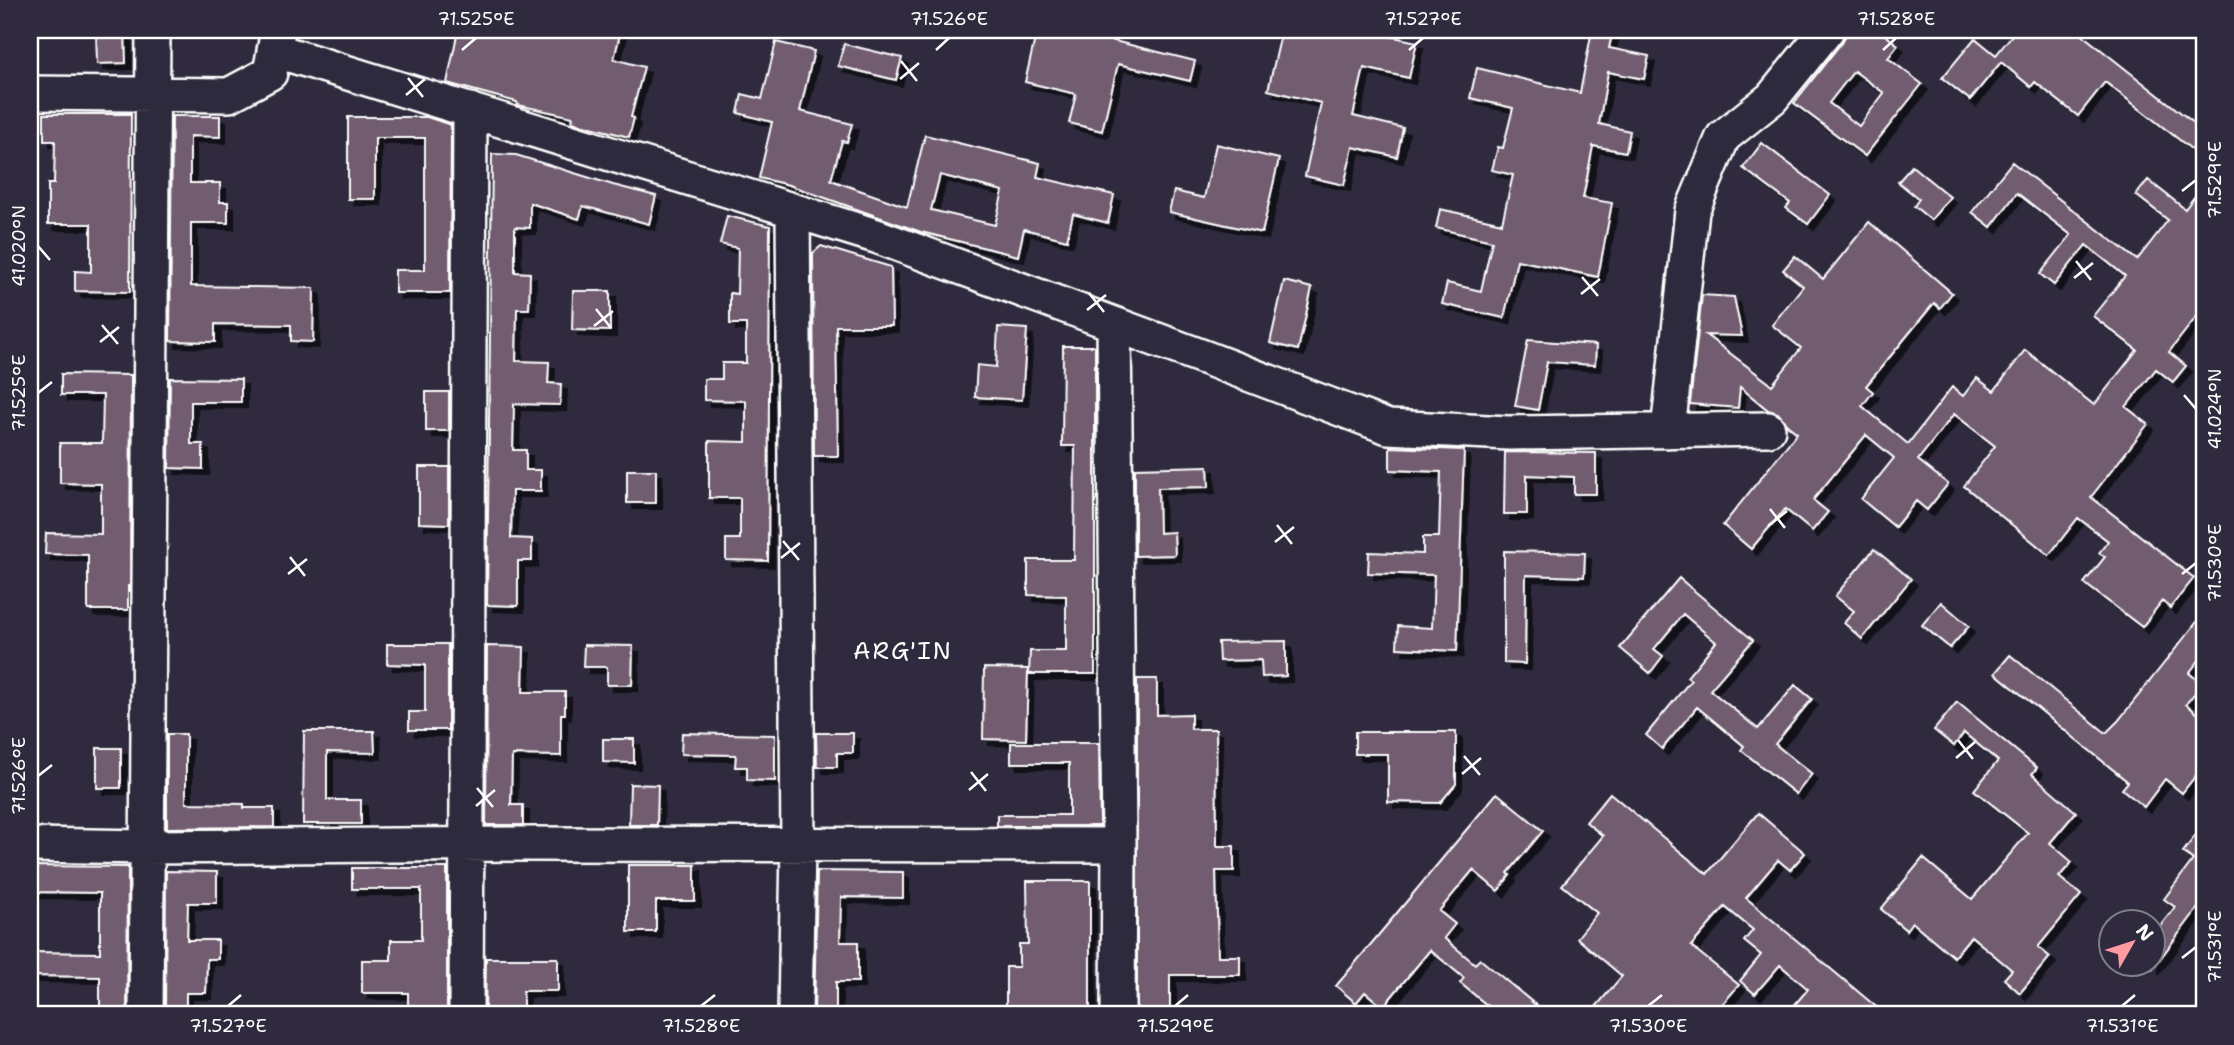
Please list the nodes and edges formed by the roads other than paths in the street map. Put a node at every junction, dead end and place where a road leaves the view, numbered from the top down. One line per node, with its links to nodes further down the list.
1 (153, 30): 5 (street)
2 (1827, 30): 10 (street)
3 (276, 40): 5 (street); 6 (street)
4 (30, 93): 5 (street)
5 (153, 94): 15 (street)
6 (470, 110): 7 (street); 11 (street)
7 (793, 211): 8 (street); 13 (street)
8 (1114, 324): 10 (street); 14 (street)
9 (1768, 429): 10 (street)
10 (1668, 431)
11 (465, 844): 13 (street); 15 (street); 17 (street)
12 (30, 845): 15 (street)
13 (798, 845): 14 (street); 18 (street)
14 (1119, 845): 19 (street)
15 (147, 848): 16 (street)
16 (146, 1015)
17 (466, 1015)
18 (795, 1015)
19 (1118, 1015)

